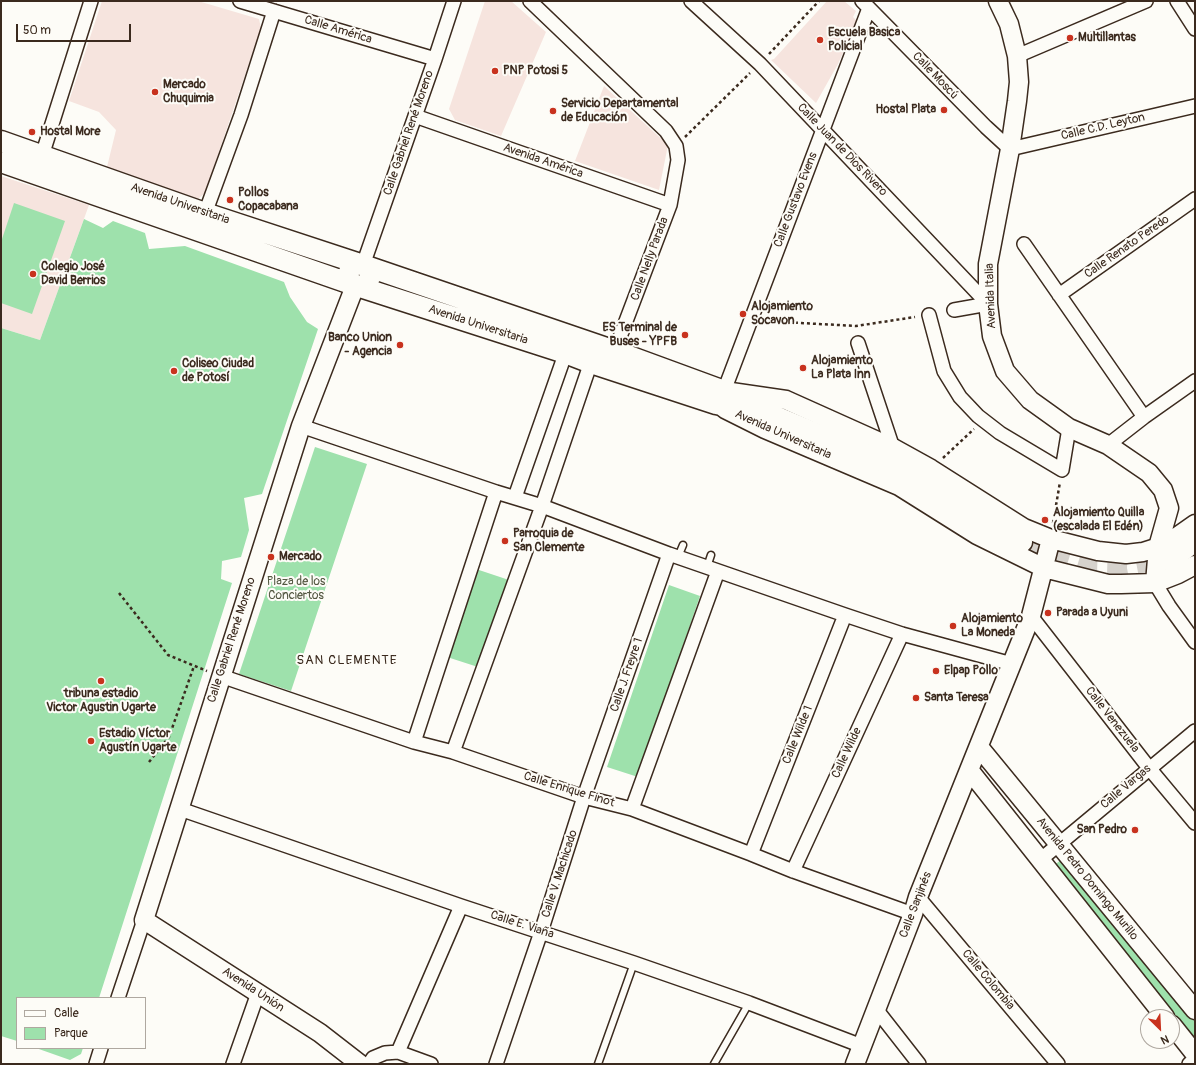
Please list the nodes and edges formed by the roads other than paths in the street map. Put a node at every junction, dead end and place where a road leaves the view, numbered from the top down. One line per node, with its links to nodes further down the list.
1 (91, 1): 19 (street)
2 (240, 1): 10 (street, Calle América)
3 (454, 1): 13 (street, Calle Gabriel René Moreno)
4 (530, 1): 23 (street, Calle Nelly Parada)
5 (691, 1): 16 (street, Calle Juan de Dios Rivero)
6 (998, 1): 12 (main road, Avenida Italia)
7 (1146, 1): 12 (street)
8 (1178, 1): 11 (street)
9 (865, 5): 16 (street, Calle Gustavo Evens); 18 (street, Calle Moscú)
10 (274, 11): 13 (street, Calle América); 24 (street)
11 (1195, 29)
12 (1016, 56): 18 (main road, Avenida Italia)
13 (435, 59): 15 (street, Calle Gabriel René Moreno)
14 (1195, 106): 18 (street, Calle C.D. Leyton)
15 (415, 116): 23 (street, Avenida América); 26 (street, Calle Gabriel René Moreno)
16 (822, 130): 29 (street, Calle Juan de Dios Rivero); 36 (street, Calle Gustavo Evens)
17 (1, 142): 19 (main road, Avenida Universitaria)
18 (1010, 149): 29 (main road, Avenida Italia)
19 (43, 155): 21 (street); 24 (main road, Avenida Universitaria)
20 (1, 162): 21 (main road, Avenida Universitaria)
21 (36, 174): 24 (main road, Avenida Universitaria)
22 (1195, 199): 28 (street, Calle Renato Peredo)
23 (670, 205): 34 (street, Calle Nelly Parada)
24 (202, 222): 26 (main road, Avenida Universitaria); 27 (main road, Avenida Universitaria)
25 (1024, 244): 28 (street)
26 (363, 265): 27 (main road); 33 (main road, Avenida Universitaria)
27 (355, 286): 33 (main road, Avenida Universitaria); 38 (main road, Calle Gabriel René Moreno)
28 (1059, 295): 37 (street)
29 (988, 304): 30 (street); 39 (main road, Avenida Italia)
30 (954, 310)
31 (929, 315): 39 (street)
32 (858, 343): 41 (street)
33 (568, 345): 34 (main road, Avenida Universitaria); 43 (street)
34 (603, 357): 36 (main road, Avenida Universitaria); 44 (street, Calle Nelly Parada)
35 (1195, 381): 37 (street)
36 (720, 398): 41 (main road, Avenida Universitaria); 48 (main road); 53 (main road, Avenida Universitaria)
37 (1144, 417): 40 (street)
38 (301, 426): 42 (street); 60 (main road, Calle Gabriel René Moreno)
39 (1070, 428): 40 (main road, Avenida Italia)
40 (1108, 445): 45 (main road, Avenida Italia)
41 (893, 448): 47 (main road, Avenida Universitaria)
42 (496, 492): 43 (street); 62 (street)
43 (515, 497): 44 (street)
44 (542, 506): 49 (street); 64 (street, Calle Nelly Parada)
45 (1169, 508): 46 (main road); 50 (main road)
46 (1194, 530): 50 (main road)
47 (1050, 539): 50 (main road, Avenida Universitaria); 53 (main road, Calle Sanjinés)
48 (1022, 542)
49 (677, 552): 51 (street); 67 (street, Calle J. Freyre 1)
50 (1164, 554): 54 (main road)
51 (712, 564): 55 (street); 69 (street)
52 (1195, 565): 54 (main road, Avenida Universitaria)
53 (1044, 568): 54 (main road, Avenida Universitaria); 56 (main road, Calle Sanjinés)
54 (1155, 583): 58 (street)
55 (845, 615): 57 (street); 72 (street, Calle Wilde 1)
56 (1031, 616): 59 (main road, Calle Sanjinés); 65 (street, Calle Venezuela)
57 (902, 634): 59 (street); 74 (street, Calle Wilde)
58 (1195, 642)
59 (1012, 664): 63 (main road, Calle Sanjinés)
60 (221, 676): 62 (street, Calle Enrique Finot); 68 (main road, Calle Gabriel René Moreno)
61 (1195, 730): 65 (street, Calle Vargas)
62 (414, 742): 64 (street, Calle Enrique Finot)
63 (979, 748): 66 (main road, Calle Sanjinés); 71 (main road, Avenida Pedro Domingo Murillo)
64 (453, 752): 67 (street, Calle Enrique Finot)
65 (1149, 768): 70 (street, Calle Venezuela); 71 (street, Calle Vargas)
66 (970, 771): 73 (main road, Avenida Pedro Domingo Murillo); 75 (main road, Calle Sanjinés)
67 (584, 797): 69 (street, Calle Enrique Finot); 79 (street, Calle V. Machicado)
68 (180, 809): 76 (street, Calle E. Viaña); 78 (main road, Calle Gabriel René Moreno)
69 (632, 809): 72 (street, Calle Enrique Finot)
70 (1195, 823)
71 (1059, 844): 73 (street, Calle Vargas); 86 (main road, Avenida Pedro Domingo Murillo)
72 (751, 854): 74 (street, Calle Enrique Finot)
73 (1040, 860): 85 (main road, Avenida Pedro Domingo Murillo)
74 (793, 871): 77 (street, Calle Enrique Finot)
75 (918, 897): 77 (main road, Calle Sanjinés); 103 (street, Calle Colombia)
76 (461, 906): 79 (street, Calle E. Viaña); 90 (street)
77 (913, 914): 84 (main road, Calle Sanjinés)
78 (144, 920): 81 (main road, Avenida Unión); 82 (street, Calle Gabriel René Moreno)
79 (542, 932): 80 (street, Calle E. Viaña); 98 (street, Calle V. Machicado)
80 (634, 963): 83 (street, Calle E. Viaña); 99 (lane)
81 (258, 993): 94 (street); 95 (main road, Avenida Unión)
82 (118, 997)
83 (749, 1003): 88 (street, Calle E. Viaña); 100 (lane)
84 (876, 1009): 88 (main road, Calle Sanjinés); 102 (street)
85 (1159, 1009)
86 (1195, 1010)
87 (1180, 1036): 91 (main road)
88 (862, 1046): 101 (main road, Calle Sanjinés)
89 (101, 1049): 93 (street)
90 (398, 1052): 96 (street); 97 (street)
91 (1195, 1054)
92 (1195, 1059): 104 (street)
93 (96, 1064)
94 (233, 1064)
95 (360, 1064)
96 (369, 1064)
97 (432, 1064)
98 (496, 1064)
99 (598, 1064)
100 (714, 1064)
101 (855, 1064)
102 (919, 1064)
103 (1058, 1064)
104 (1188, 1064)

